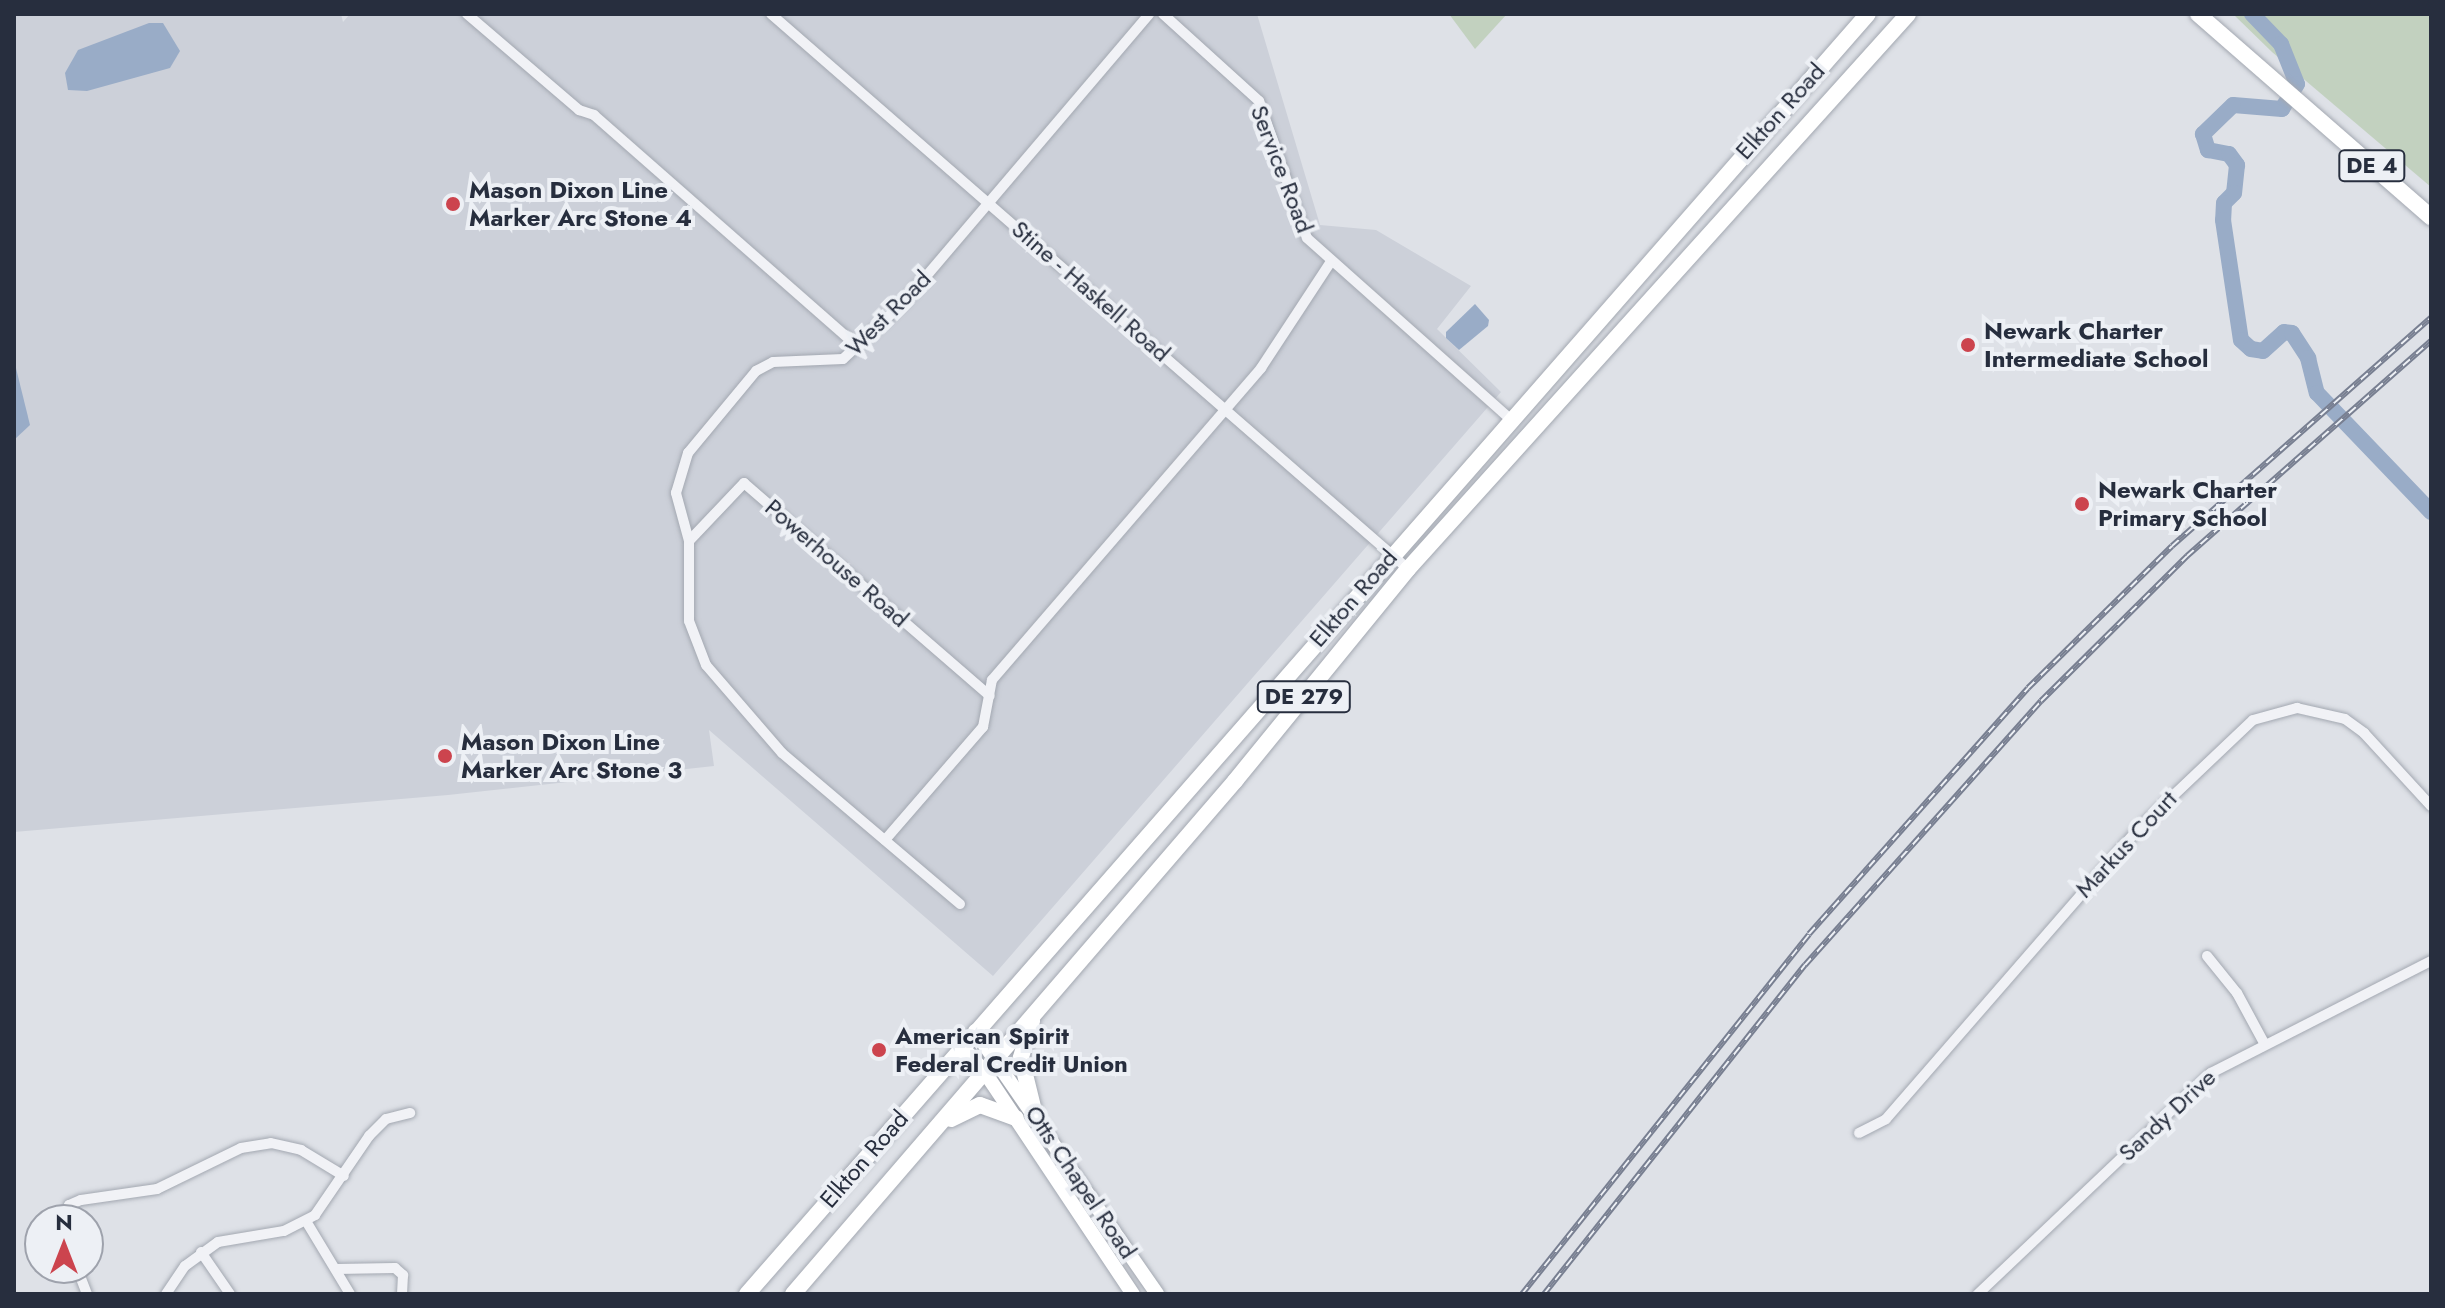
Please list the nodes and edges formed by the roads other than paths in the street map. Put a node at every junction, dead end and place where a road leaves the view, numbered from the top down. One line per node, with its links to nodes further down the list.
1 (467, 14): 11 (street)
2 (771, 14): 8 (street, Stine - Haskell Road)
3 (1149, 14): 8 (street, West Road)
4 (1163, 14): 10 (street, Service Road)
5 (1868, 14): 13 (main road, Elkton Road / DE 279)
6 (1908, 14): 16 (main road, Elkton Road / DE 279)
7 (2198, 14): 9 (main road, DE 4)
8 (989, 202): 11 (street, West Road); 12 (street, Stine - Haskell Road)
9 (2431, 217)
10 (1330, 263): 12 (street); 13 (street, Service Road)
11 (857, 346): 14 (street, West Road)
12 (1226, 408): 15 (street, Stine - Haskell Road); 17 (street)
13 (1509, 418): 15 (main road, Elkton Road / DE 279)
14 (689, 541): 17 (street, Powerhouse Road); 19 (street, West Road)
15 (1391, 554): 16 (street, Stine - Haskell Road); 24 (main road, Elkton Road / DE 279)
16 (1408, 569): 23 (main road, Elkton Road / DE 279)
17 (990, 696): 19 (street)
18 (2431, 806): 32 (street, Markus Court)
19 (885, 840): 20 (street, West Road)
20 (960, 904)
21 (2207, 956): 25 (street)
22 (2431, 961): 25 (street, Sandy Drive)
23 (1040, 1005): 27 (main road, Elkton Road / DE 279); 28 (main road)
24 (975, 1031): 26 (main road, Elkton Road / DE 279); 27 (main road, Otts Chapel Road)
25 (2264, 1043): 46 (street, Sandy Drive)
26 (962, 1046): 27 (main road, Otts Chapel Road); 42 (main road, Elkton Road / DE 279)
27 (990, 1064): 28 (main road, Otts Chapel Road); 30 (main road, Otts Chapel Road); 31 (main road, Elkton Road / DE 279)
28 (1034, 1111): 45 (main road, Otts Chapel Road)
29 (410, 1113): 33 (street)
30 (1016, 1118): 31 (main road); 44 (main road, Otts Chapel Road)
31 (933, 1132): 43 (main road, Elkton Road / DE 279)
32 (1859, 1133)
33 (344, 1176): 34 (street); 35 (street)
34 (71, 1204)
35 (306, 1221): 36 (street); 37 (street)
36 (201, 1252): 38 (street); 39 (street)
37 (336, 1269): 40 (street); 41 (street)
38 (166, 1294)
39 (230, 1294)
40 (350, 1294)
41 (402, 1294)
42 (747, 1294)
43 (793, 1294)
44 (1133, 1294)
45 (1157, 1294)
46 (1978, 1294)

